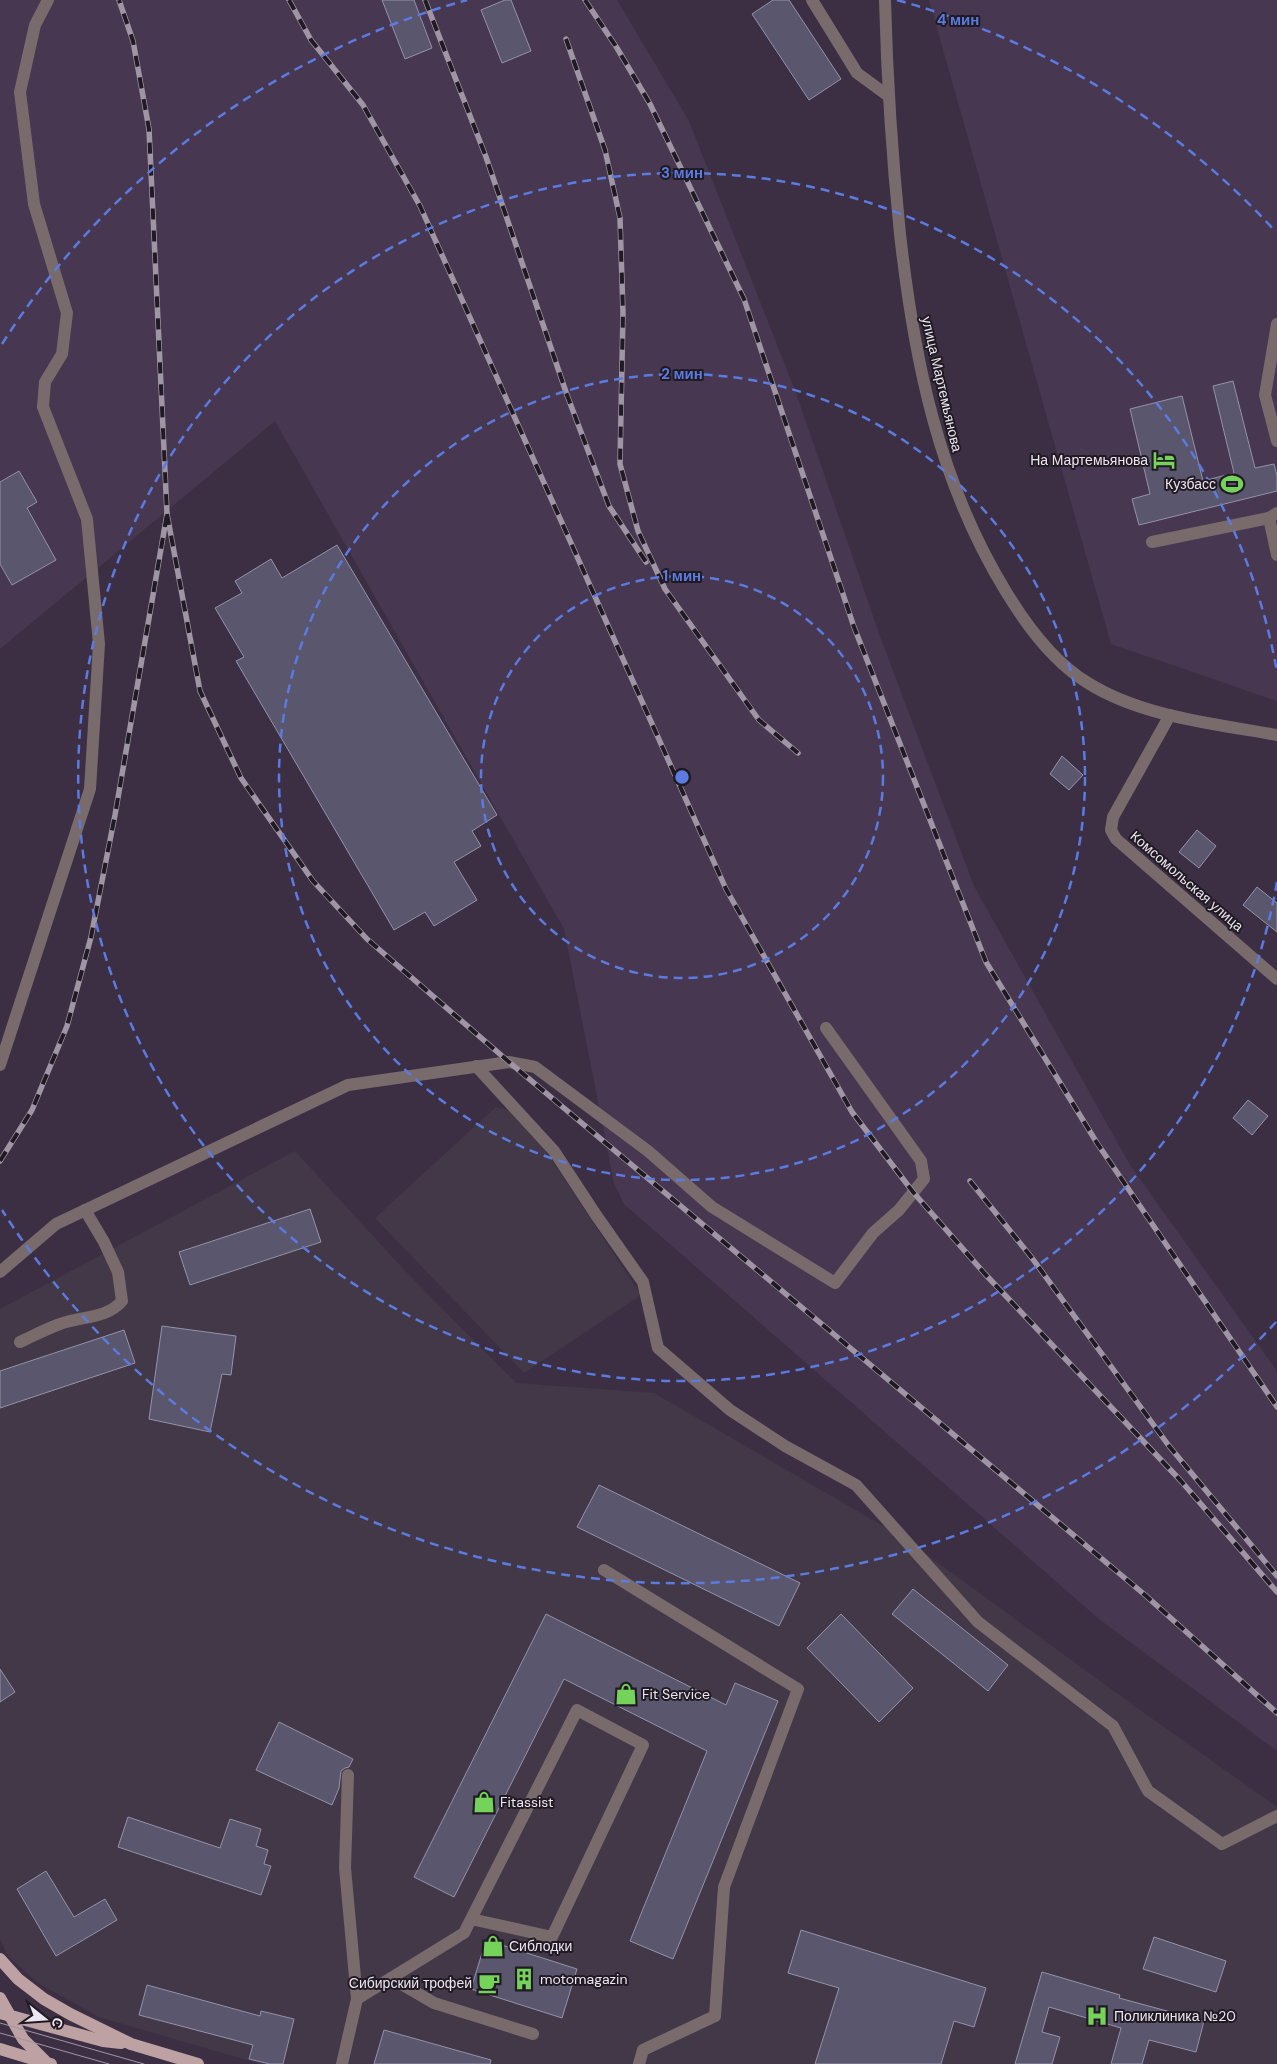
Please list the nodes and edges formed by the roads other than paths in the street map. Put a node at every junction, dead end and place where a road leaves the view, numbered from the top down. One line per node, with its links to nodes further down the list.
1 (48, 0): 14 (street)
2 (812, 0): 4 (street)
3 (885, 0): 4 (street, улица Мартемьянова)
4 (887, 94): 10 (street, улица Мартемьянова)
5 (1277, 324): 6 (street)
6 (1277, 441)
7 (1273, 515): 8 (street); 9 (street)
8 (1152, 542)
9 (1277, 555)
10 (1170, 715): 11 (street, улица Мартемьянова); 12 (street, Комсомольская улица)
11 (1277, 736)
12 (1277, 979)
13 (826, 1028): 15 (street)
14 (0, 1064)
15 (476, 1066): 16 (street); 21 (street)
16 (85, 1210): 17 (street); 18 (street)
17 (0, 1272)
18 (20, 1342)
19 (604, 1570): 34 (street)
20 (348, 1775): 26 (street)
21 (1277, 1816)
22 (471, 1919): 22 (street); 24 (street)
23 (0, 1959): 29 (main road)
24 (391, 1978): 26 (street); 28 (street)
25 (0, 1998): 27 (main road)
26 (357, 2000): 33 (street)
27 (5, 2014): 29 (main road); 31 (main road)
28 (534, 2034)
29 (131, 2044): 32 (main road)
30 (0, 2049): 31 (main road)
31 (49, 2064)
32 (198, 2064)
33 (342, 2064)
34 (639, 2064)

